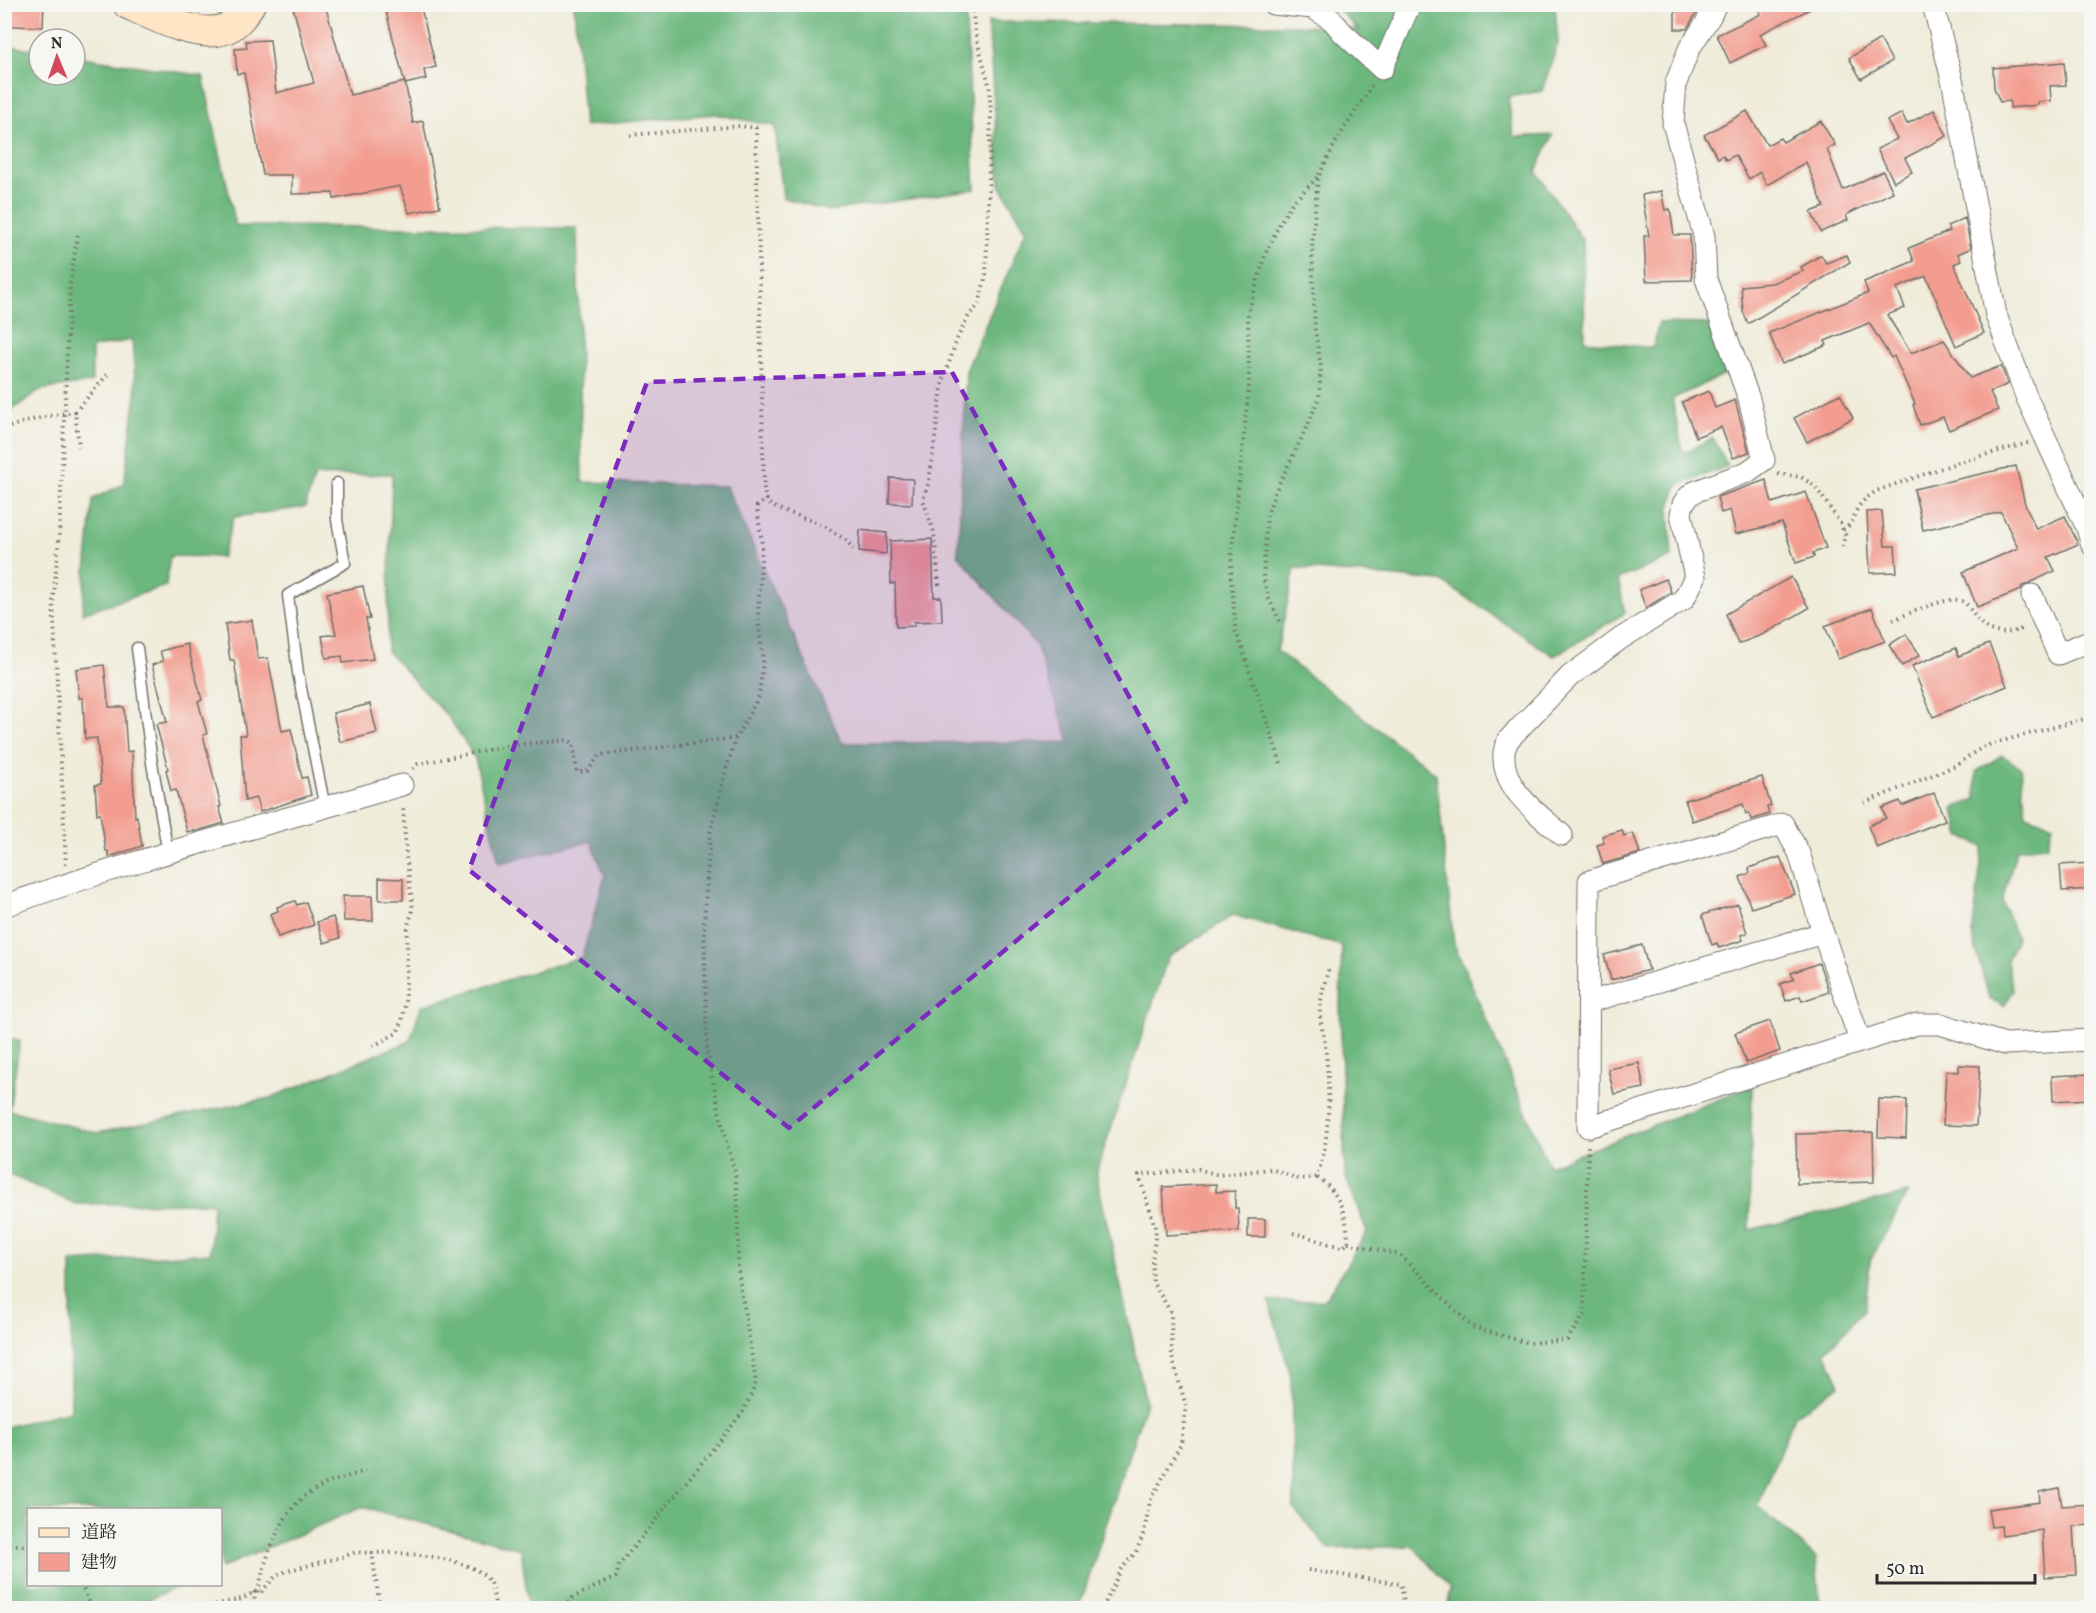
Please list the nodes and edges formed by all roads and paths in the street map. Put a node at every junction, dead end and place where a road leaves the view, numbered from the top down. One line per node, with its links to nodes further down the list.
1 (128, 4): 2 (main road)
2 (250, 4)
3 (972, 4): 25 (path)
4 (1273, 4): 8 (street)
5 (1410, 4): 8 (street)
6 (1716, 4): 18 (street)
7 (1933, 4): 16 (street)
8 (1382, 69): 10 (path)
9 (630, 135): 20 (path)
10 (1318, 177): 28 (path); 34 (path)
11 (78, 233): 14 (path)
12 (108, 374): 13 (path)
13 (75, 412): 14 (path); 17 (path)
14 (65, 413): 15 (path); 40 (path)
15 (4, 429)
16 (2046, 438): 21 (path); 22 (street)
17 (79, 447)
18 (1764, 460): 21 (path); 38 (street)
19 (337, 483): 37 (lane)
20 (767, 499): 24 (path); 33 (path)
21 (1843, 530): 23 (path)
22 (2091, 545)
23 (1842, 547)
24 (853, 549)
25 (939, 585)
26 (2032, 595): 29 (street)
27 (1893, 620): 29 (path)
28 (1280, 621)
29 (2043, 621): 30 (street)
30 (2091, 640)
31 (137, 648): 39 (lane)
32 (2091, 717): 36 (path)
33 (736, 738): 35 (path); 64 (path)
34 (1281, 763)
35 (402, 785): 37 (street); 47 (path)
36 (1864, 803)
37 (325, 808): 39 (street)
38 (1562, 835)
39 (168, 853): 40 (street)
40 (66, 884): 41 (street)
41 (4, 906)
42 (1823, 933): 44 (street); 44 (street); 46 (street)
43 (1329, 967): 49 (path)
44 (1589, 1002): 48 (street)
45 (2091, 1040): 46 (street)
46 (1860, 1041): 48 (street)
47 (373, 1046)
48 (1588, 1127): 51 (path)
49 (1316, 1177): 51 (path); 65 (path)
50 (1293, 1233): 51 (path)
51 (1348, 1243)
52 (365, 1472): 58 (path)
53 (4, 1544): 54 (path)
54 (27, 1546)
55 (372, 1553): 58 (path); 62 (path); 63 (path)
56 (1308, 1570): 66 (path)
57 (82, 1586): 59 (path)
58 (256, 1592): 60 (path); 61 (path)
59 (92, 1608)
60 (198, 1608)
61 (255, 1608)
62 (380, 1608)
63 (496, 1608)
64 (565, 1608)
65 (1103, 1608)
66 (1405, 1608)

